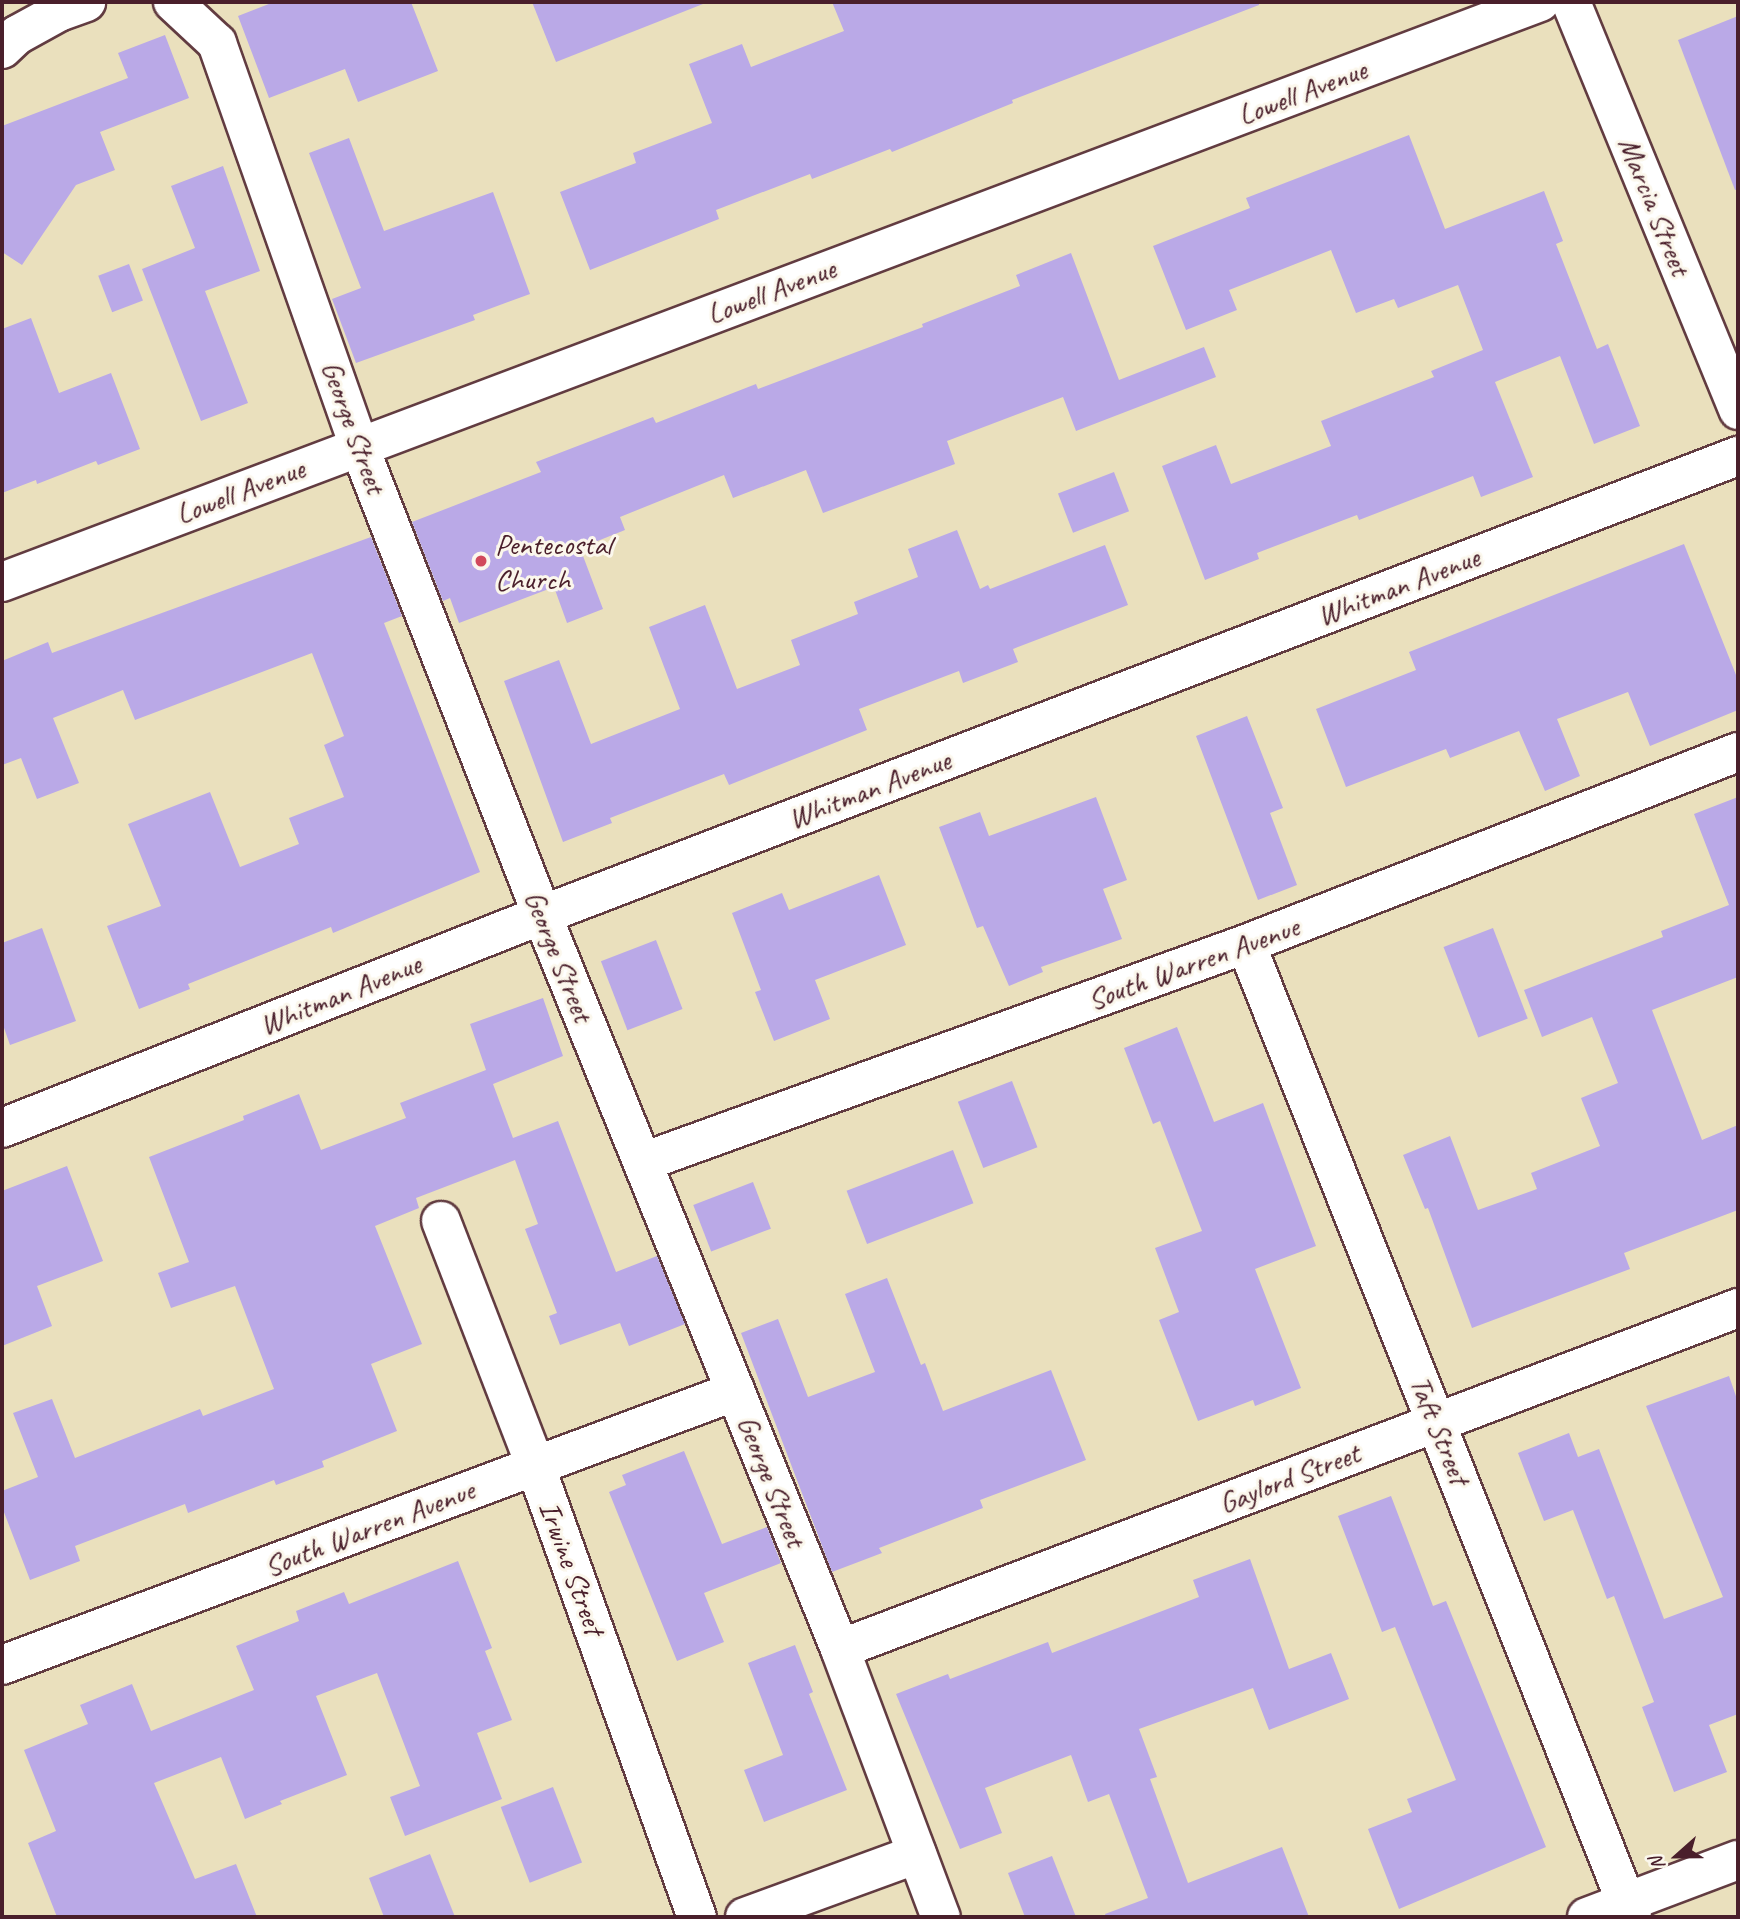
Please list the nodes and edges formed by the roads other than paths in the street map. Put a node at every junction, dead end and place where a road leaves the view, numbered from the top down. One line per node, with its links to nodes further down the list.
1 (86, 2): 5 (street)
2 (173, 2): 7 (street, George Street)
3 (1540, 2): 7 (street, Lowell Avenue)
4 (1571, 2): 6 (street, Marcia Street)
5 (2, 49)
6 (1738, 410)
7 (359, 446): 9 (street, Lowell Avenue); 11 (street, George Street)
8 (1738, 456): 11 (street, Whitman Avenue)
9 (2, 582)
10 (1738, 752): 12 (street, South Warren Avenue)
11 (542, 915): 13 (street, Whitman Avenue); 14 (street, George Street)
12 (1246, 944): 14 (street, South Warren Avenue); 18 (street, Taft Street)
13 (2, 1128)
14 (643, 1162): 17 (street, George Street)
15 (441, 1221): 19 (street, Irwine Street)
16 (1738, 1308): 18 (street, Gaylord Street)
17 (736, 1391): 19 (street, South Warren Avenue); 20 (street, George Street)
18 (1437, 1421): 20 (street, Gaylord Street); 24 (street, Taft Street)
19 (535, 1465): 21 (street, South Warren Avenue); 25 (street, Irwine Street)
20 (840, 1649): 22 (street, George Street)
21 (2, 1665)
22 (917, 1854): 26 (street); 27 (street, George Street)
23 (1738, 1860): 24 (street)
24 (1629, 1910): 28 (street)
25 (697, 1917)
26 (745, 1917)
27 (941, 1917)
28 (1587, 1917)

